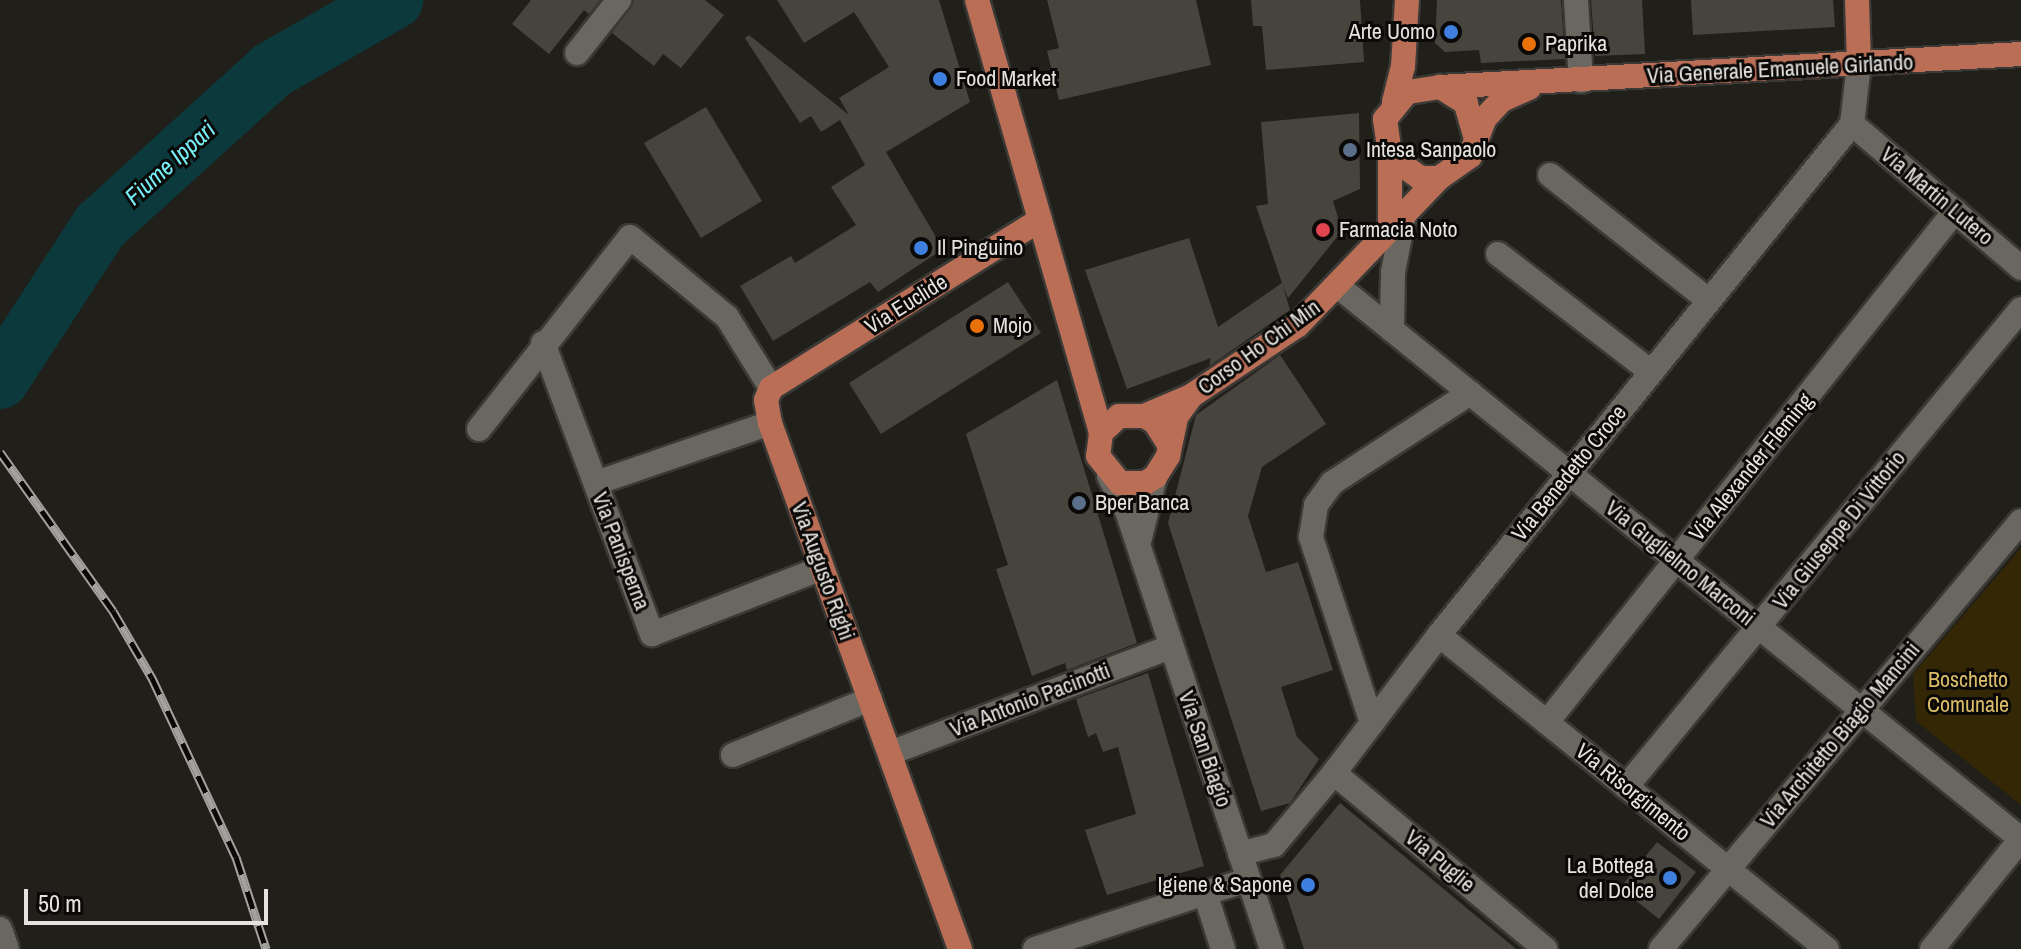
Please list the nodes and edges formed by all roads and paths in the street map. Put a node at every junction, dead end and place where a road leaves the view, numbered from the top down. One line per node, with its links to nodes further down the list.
1 (619, 0): 6 (street)
2 (977, 0): 20 (main road)
3 (1407, 0): 12 (main road)
4 (1576, 0): 9 (street)
5 (1857, 0): 8 (main road)
6 (577, 53)
7 (2021, 54): 8 (main road, Via Generale Emanuele Girlando)
8 (1859, 64): 9 (main road, Via Generale Emanuele Girlando); 13 (street)
9 (1581, 81): 10 (main road, Via Generale Emanuele Girlando)
10 (1538, 83): 11 (main road, Via Generale Emanuele Girlando); 14 (main road)
11 (1440, 87): 12 (main road); 14 (main road)
12 (1394, 102): 15 (main road)
13 (1852, 124): 18 (street, Via Martin Lutero); 24 (street, Via Benedetto Croce)
14 (1476, 139): 17 (main road)
15 (1390, 156): 17 (main road); 19 (main road)
16 (1550, 175): 24 (street)
17 (1439, 178): 19 (main road, Corso Ho Chi Min)
18 (1955, 211): 22 (street, Via Martin Lutero); 44 (street, Via Alexander Fleming)
19 (1397, 218): 23 (main road, Corso Ho Chi Min); 26 (street)
20 (1040, 220): 29 (main road); 30 (main road, Via Euclide)
21 (1498, 254): 28 (street)
22 (2021, 268)
23 (1339, 287): 26 (street, Via Guglielmo Marconi); 32 (main road, Corso Ho Chi Min)
24 (1708, 300): 28 (street, Via Benedetto Croce)
25 (2021, 309): 46 (street, Via Giuseppe Di Vittorio)
26 (1392, 330): 31 (street, Via Guglielmo Marconi)
27 (543, 343): 30 (street); 35 (street); 41 (street, Via Panisperna)
28 (1651, 372): 38 (street, Via Benedetto Croce)
29 (1089, 378): 33 (main road); 36 (main road)
30 (771, 388): 34 (main road, Via Augusto Righi)
31 (1470, 393): 38 (street, Via Guglielmo Marconi); 52 (street)
32 (1191, 396): 33 (main road, Corso Ho Chi Min); 37 (main road)
33 (1138, 415): 36 (main road); 37 (main road)
34 (770, 423): 41 (street); 45 (main road, Via Augusto Righi)
35 (479, 429)
36 (1101, 433): 39 (main road)
37 (1168, 443): 40 (main road)
38 (1569, 473): 44 (street, Via Guglielmo Marconi); 47 (street, Via Benedetto Croce)
39 (1109, 476): 40 (main road); 43 (street, Via San Biagio)
40 (1155, 477): 43 (street)
41 (596, 483): 45 (street, Via Panisperna)
42 (2021, 521): 50 (street, Via Architetto Biagio Mancini)
43 (1139, 548): 48 (street, Via San Biagio)
44 (1676, 560): 46 (street, Via Guglielmo Marconi); 51 (street, Via Alexander Fleming)
45 (822, 568): 49 (main road, Via Augusto Righi)
46 (1759, 627): 50 (street, Via Guglielmo Marconi); 56 (street, Via Giuseppe Di Vittorio)
47 (1439, 635): 51 (street, Via Risorgimento); 52 (street, Via Benedetto Croce)
48 (1170, 647): 53 (street, Via Antonio Pacinotti); 58 (street, Via San Biagio)
49 (870, 699): 53 (main road, Via Augusto Righi); 54 (street)
50 (1861, 710): 57 (street, Via Guglielmo Marconi); 59 (street, Via Architetto Biagio Mancini)
51 (1547, 722): 56 (street, Via Risorgimento)
52 (1372, 723): 55 (street, Via Benedetto Croce)
53 (890, 753): 64 (main road, Via Augusto Righi)
54 (733, 755)
55 (1334, 773): 58 (street, Via Benedetto Croce); 68 (street, Via Puglie)
56 (1626, 787): 59 (street, Via Risorgimento)
57 (2021, 839): 71 (street)
58 (1240, 854): 60 (street, Via San Biagio)
59 (1727, 868): 69 (street, Via Architetto Biagio Mancini); 70 (street, Via Risorgimento)
60 (1248, 880): 61 (street); 67 (street, Via San Biagio)
61 (1205, 893): 65 (street); 66 (street)
62 (0, 929): 63 (street)
63 (7, 949)
64 (960, 949)
65 (1035, 949)
66 (1223, 949)
67 (1272, 949)
68 (1545, 949)
69 (1661, 949)
70 (1827, 949)
71 (1932, 949)

